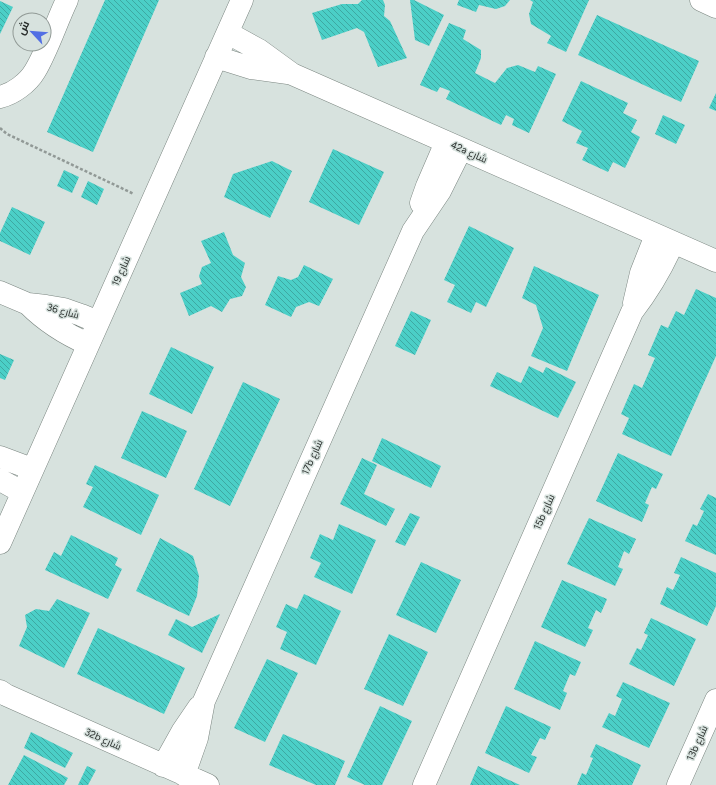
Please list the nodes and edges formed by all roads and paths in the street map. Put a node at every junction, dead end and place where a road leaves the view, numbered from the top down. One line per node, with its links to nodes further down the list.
1 (67, 0): 8 (street)
2 (242, 0): 5 (street, شارع 19)
3 (701, 0): 4 (street)
4 (716, 7)
5 (228, 32): 6 (street, شارع 19); 7 (street, 42a شارع)
6 (216, 56): 7 (street); 11 (street, شارع 19)
7 (292, 74): 10 (street, 42a شارع)
8 (0, 97)
9 (0, 128): 11 (path)
10 (453, 146): 12 (street, 42a شارع); 25 (street, 17b شارع)
11 (151, 202): 16 (street, شارع 19)
12 (664, 239): 13 (street, 42a شارع); 29 (street, 15b شارع)
13 (716, 261)
14 (0, 292): 15 (street, شارع 36)
15 (28, 304): 16 (street, شارع 36); 17 (street, شارع 36)
16 (98, 322): 17 (street, شارع 19)
17 (88, 344): 19 (street, شارع 19)
18 (0, 457): 19 (street)
19 (32, 469): 21 (street, شارع 19)
20 (0, 480): 21 (street)
21 (22, 492): 22 (street, شارع 19)
22 (0, 543)
23 (2, 694): 26 (street, 32b شارع)
24 (716, 700): 30 (street, 13b شارع)
25 (204, 701): 26 (street); 27 (street, 17b شارع)
26 (163, 766): 27 (street, 32b شارع)
27 (184, 775): 28 (street, 32b شارع)
28 (208, 785)
29 (424, 785)
30 (678, 785)

